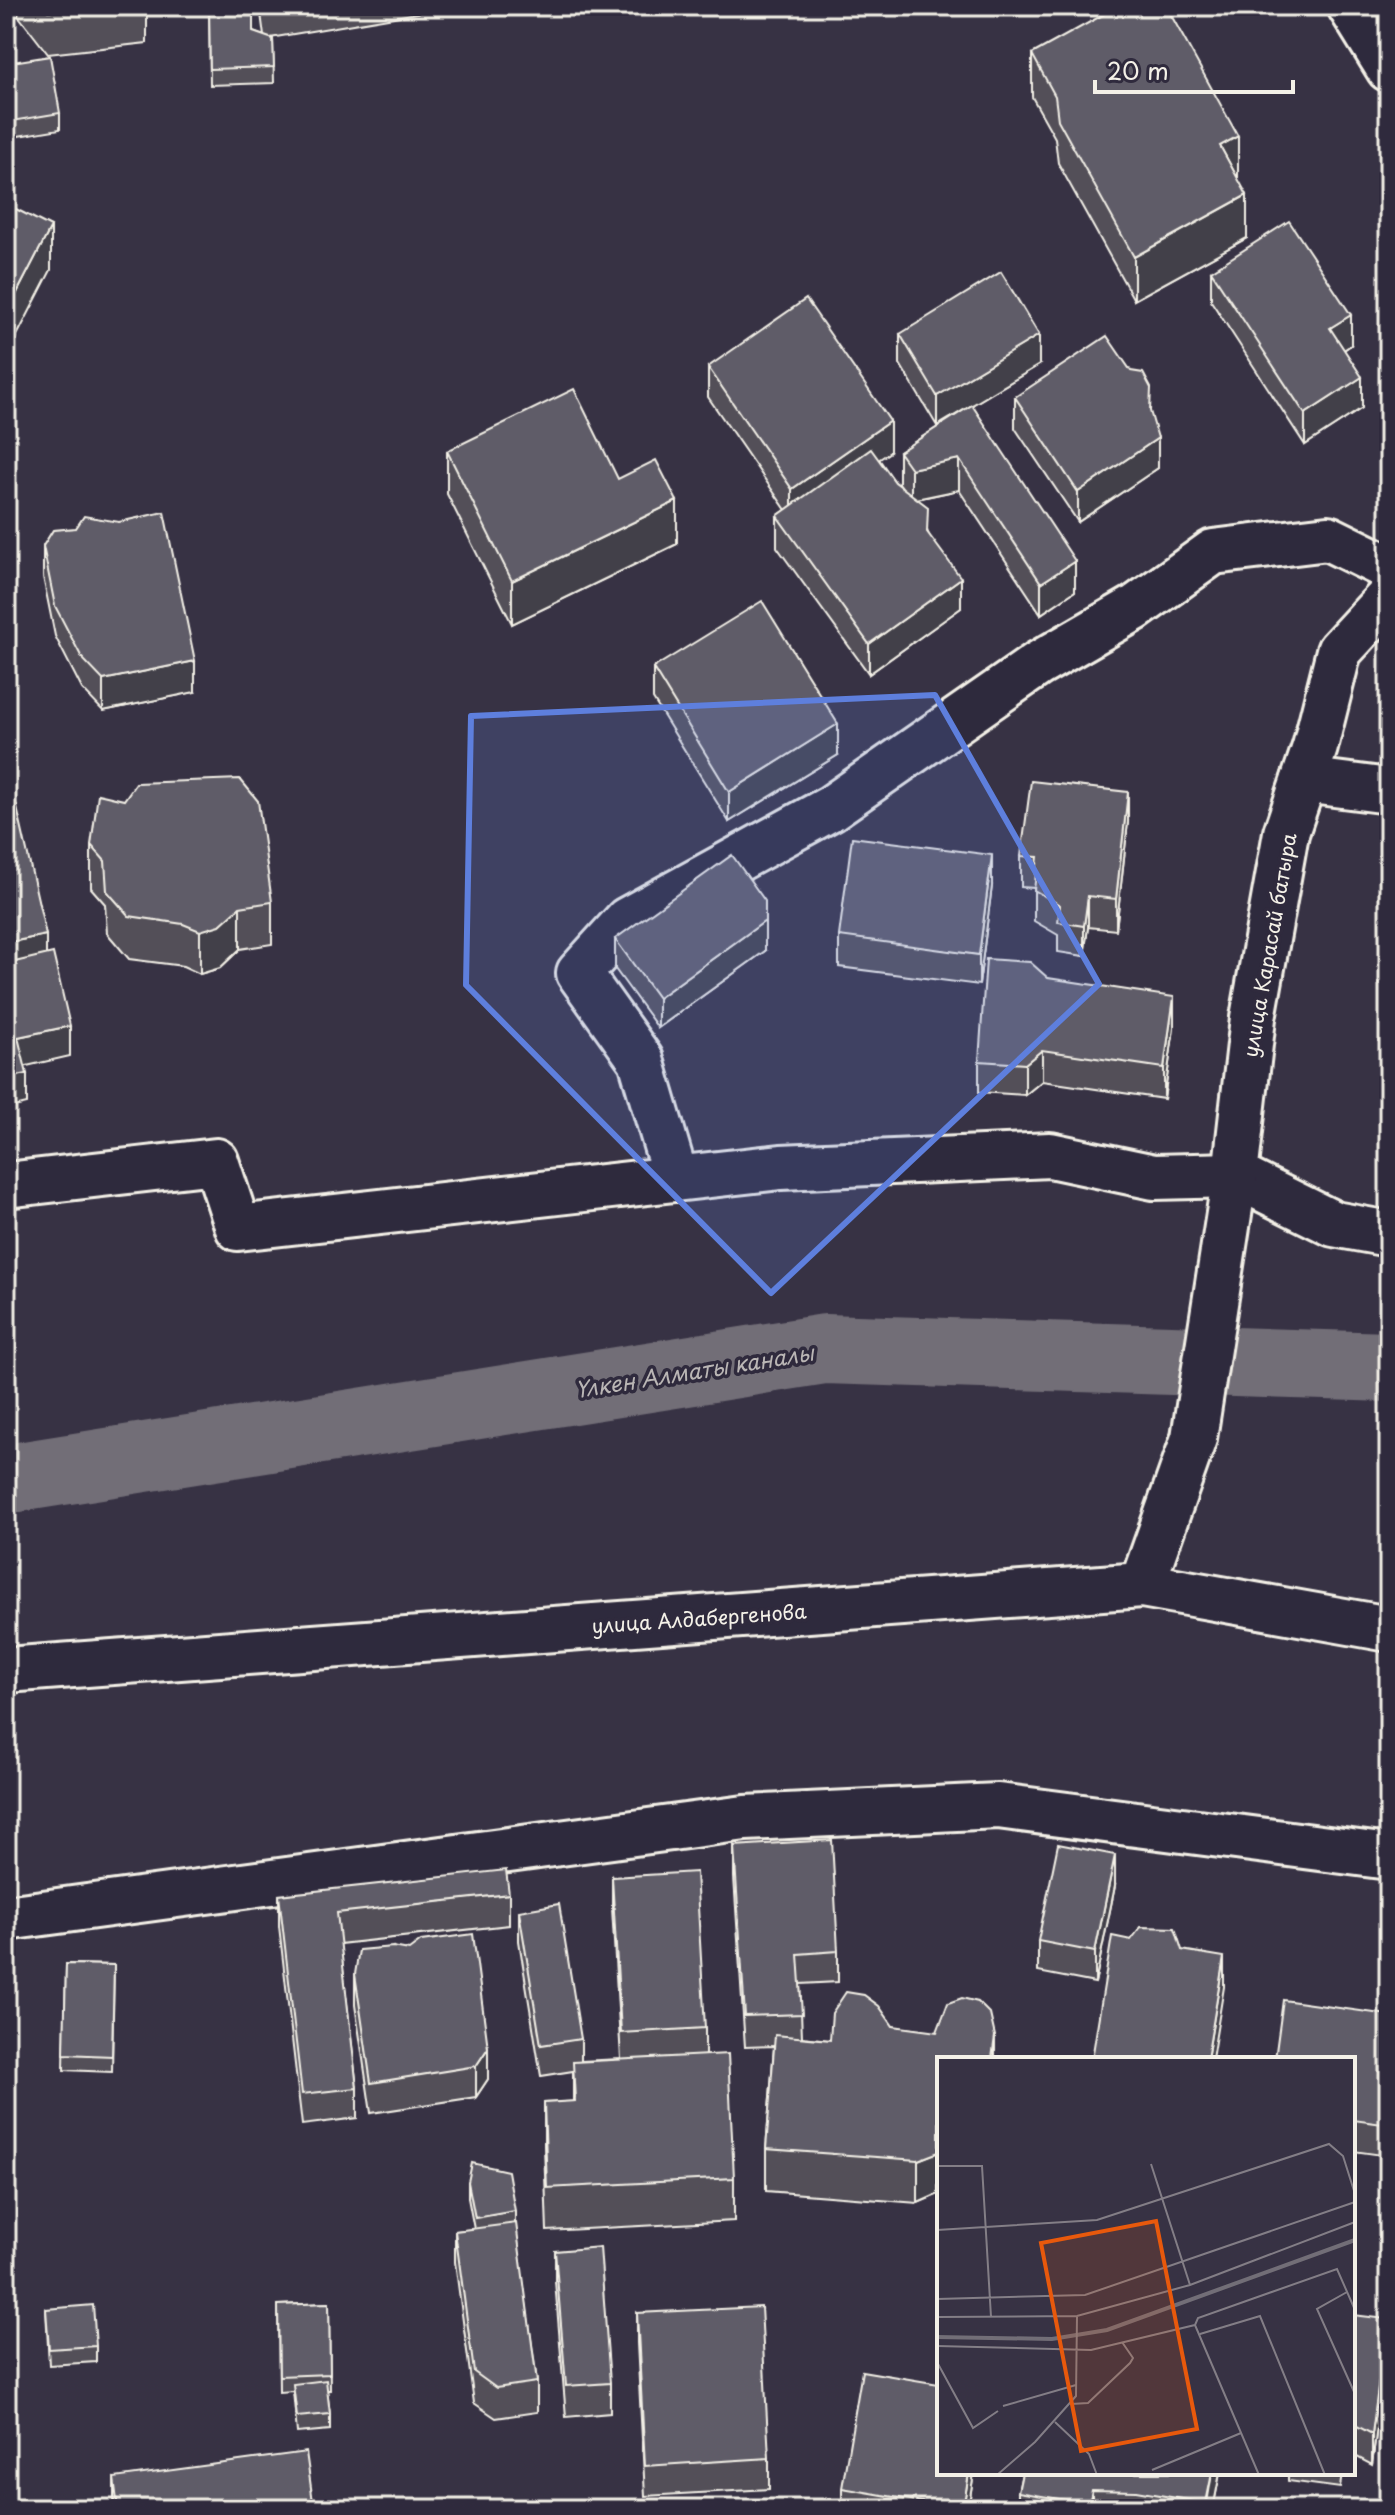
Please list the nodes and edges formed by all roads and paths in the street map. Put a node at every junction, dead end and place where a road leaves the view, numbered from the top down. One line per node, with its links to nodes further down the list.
1 (1350, 6): 2 (street)
2 (1389, 69)
3 (1389, 568): 8 (street)
4 (1389, 597): 5 (street, улица Карасай батыра)
5 (1304, 780): 6 (street); 7 (street, улица Карасай батыра)
6 (1389, 791)
7 (1235, 1175): 8 (street); 10 (street); 11 (street, улица Карасай батыра)
8 (676, 1179): 9 (street)
9 (6, 1185)
10 (1389, 1234)
11 (1142, 1585): 12 (street, улица Алдабергенова); 13 (street, улица Алдабергенова)
12 (1389, 1629)
13 (6, 1670)
14 (1389, 1857): 15 (street)
15 (6, 1918)

